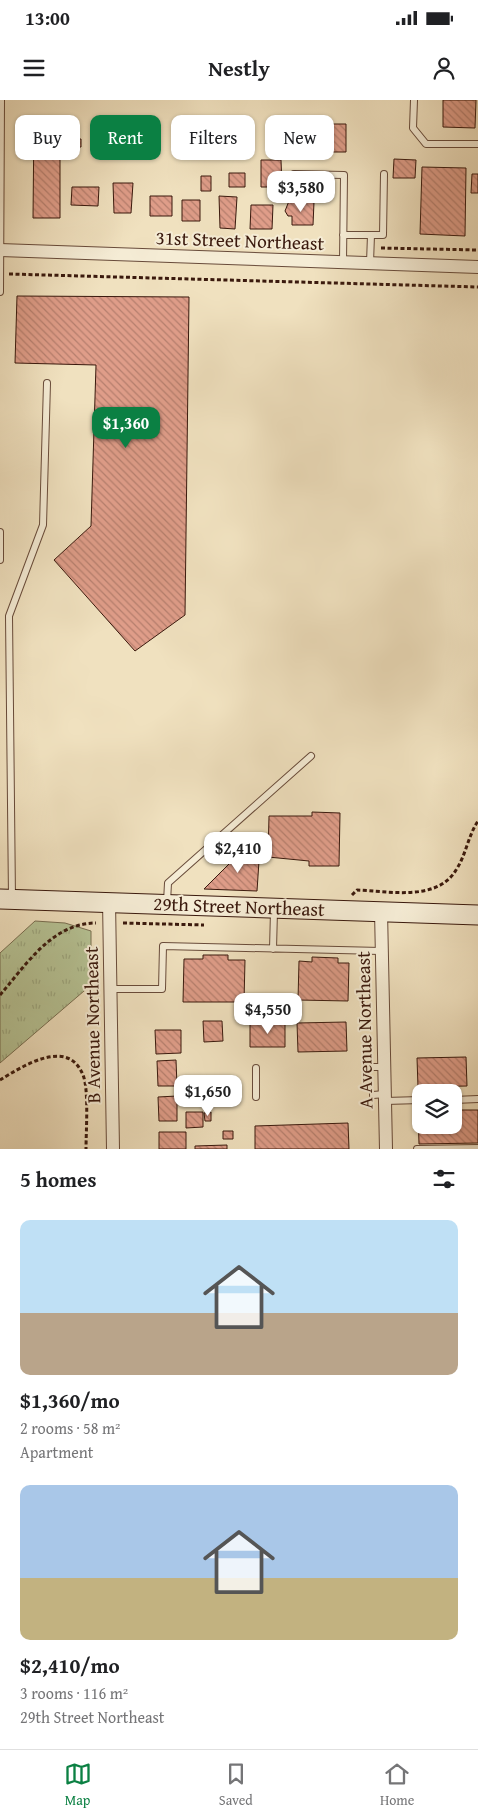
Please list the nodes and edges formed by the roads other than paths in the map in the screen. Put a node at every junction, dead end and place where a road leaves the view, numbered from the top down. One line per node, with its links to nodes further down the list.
1 (1, 100): 8 (lane)
2 (414, 100): 3 (lane)
3 (478, 144)
4 (294, 174): 6 (lane)
5 (384, 174): 7 (lane)
6 (343, 235): 7 (lane); 9 (lane)
7 (371, 235): 10 (lane)
8 (0, 250): 9 (street, 31st Street Northeast); 12 (lane)
9 (343, 262): 10 (street, 31st Street Northeast)
10 (370, 264): 11 (street, 31st Street Northeast)
11 (478, 268)
12 (0, 292)
13 (47, 383): 17 (lane)
14 (0, 532): 15 (lane)
15 (0, 560)
16 (310, 756): 19 (lane)
17 (6, 899): 18 (main road, 29th Street Northeast)
18 (109, 901): 19 (main road, 29th Street Northeast); 25 (street, B Avenue Northeast)
19 (167, 903): 20 (main road, 29th Street Northeast)
20 (274, 907): 21 (main road, 29th Street Northeast); 23 (lane)
21 (380, 911): 22 (main road, 29th Street Northeast); 24 (street, A Avenue Northeast)
22 (478, 915)
23 (273, 949): 24 (lane); 25 (lane)
24 (382, 951): 28 (street, A Avenue Northeast)
25 (110, 989): 33 (street, B Avenue Northeast)
26 (256, 1068): 27 (lane)
27 (256, 1097)
28 (381, 1097): 29 (lane); 34 (street, A Avenue Northeast)
29 (412, 1099)
30 (478, 1099): 31 (lane)
31 (462, 1100)
32 (478, 1148): 35 (lane)
33 (113, 1149)
34 (386, 1149)
35 (417, 1149)

